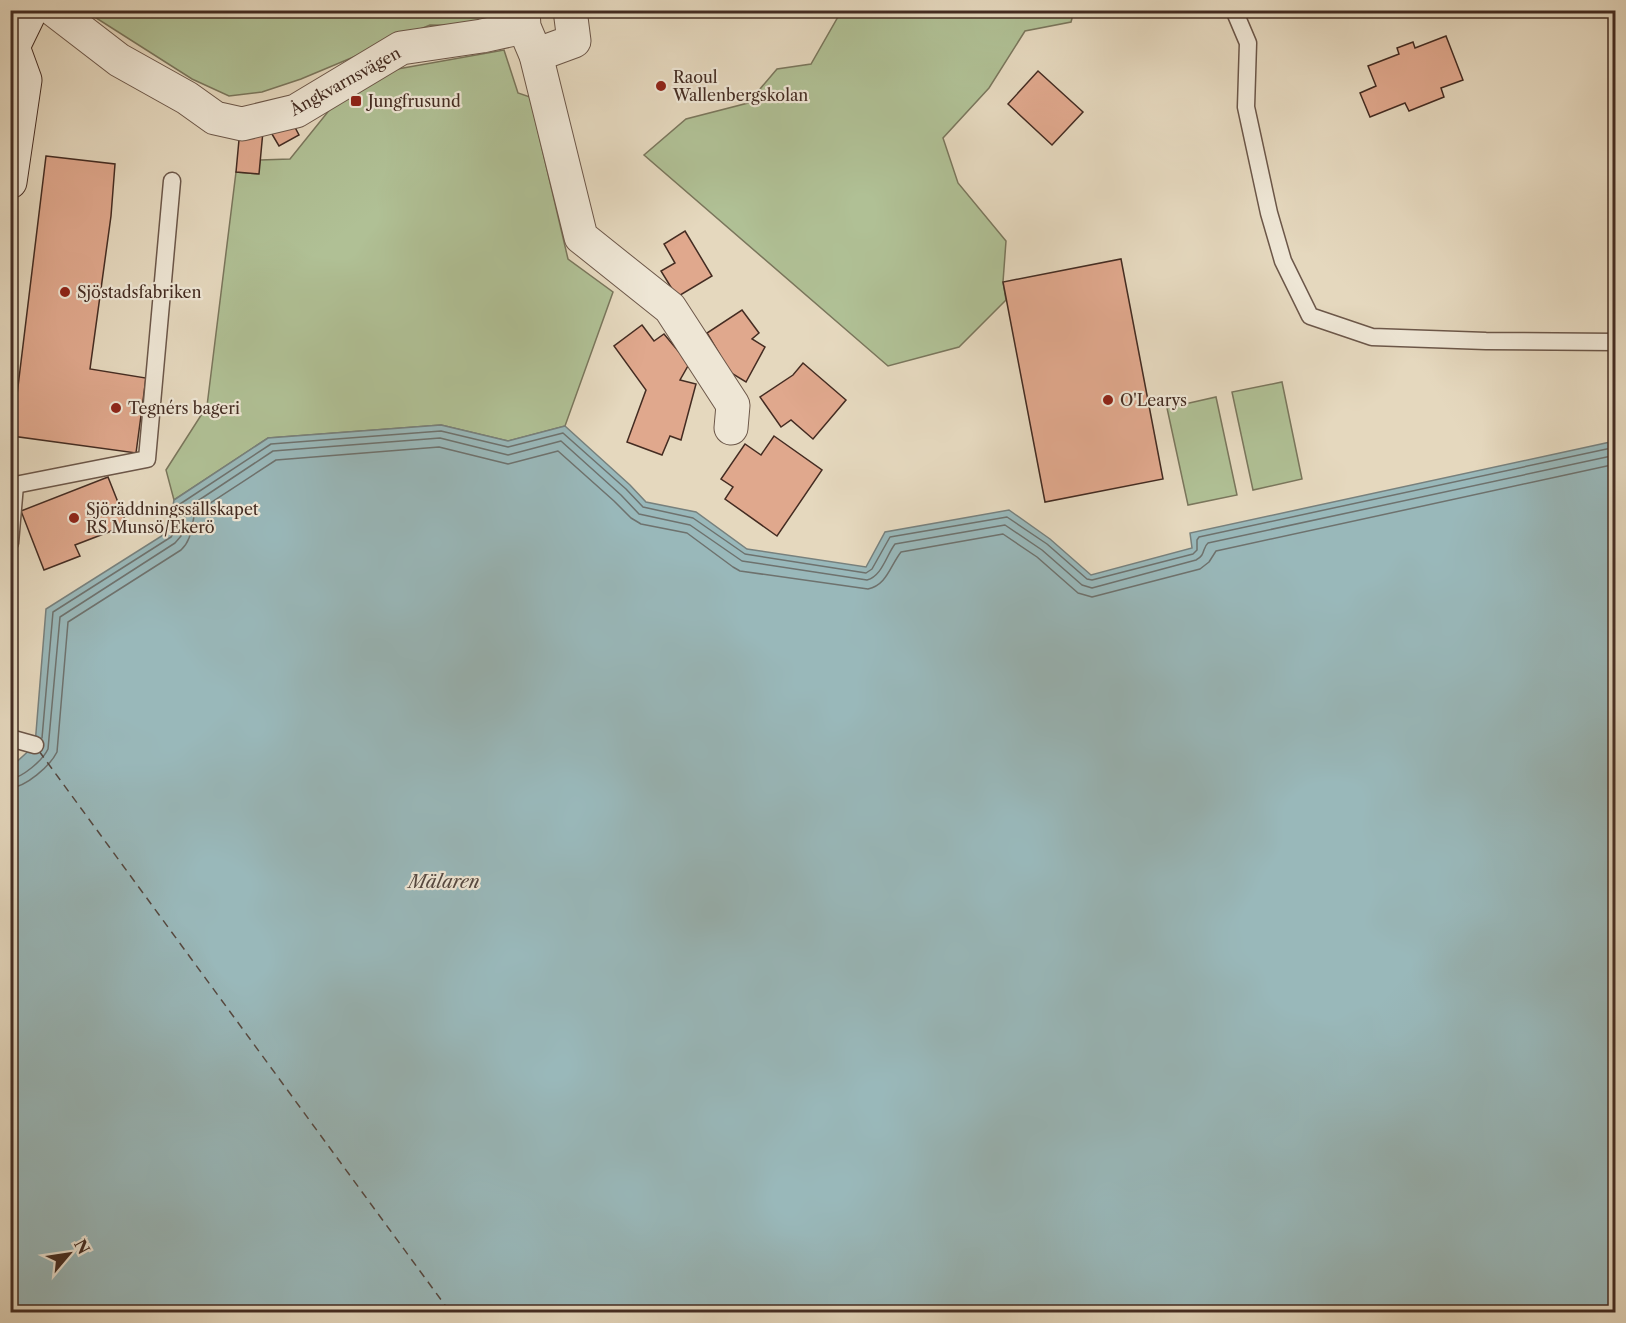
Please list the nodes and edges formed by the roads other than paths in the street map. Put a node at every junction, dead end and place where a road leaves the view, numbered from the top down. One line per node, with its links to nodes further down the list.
1 (31, 10): 6 (street)
2 (54, 10): 5 (street, Ångkvarnsvägen)
3 (570, 10): 5 (street, Ångkvarnsvägen)
4 (1234, 10): 9 (lane)
5 (528, 31): 10 (street)
6 (12, 48): 8 (street)
7 (172, 181): 11 (lane)
8 (10, 182)
9 (1616, 342)
10 (731, 428)
11 (13, 485): 12 (lane)
12 (10, 543)
13 (10, 738): 14 (lane)
14 (35, 745)

